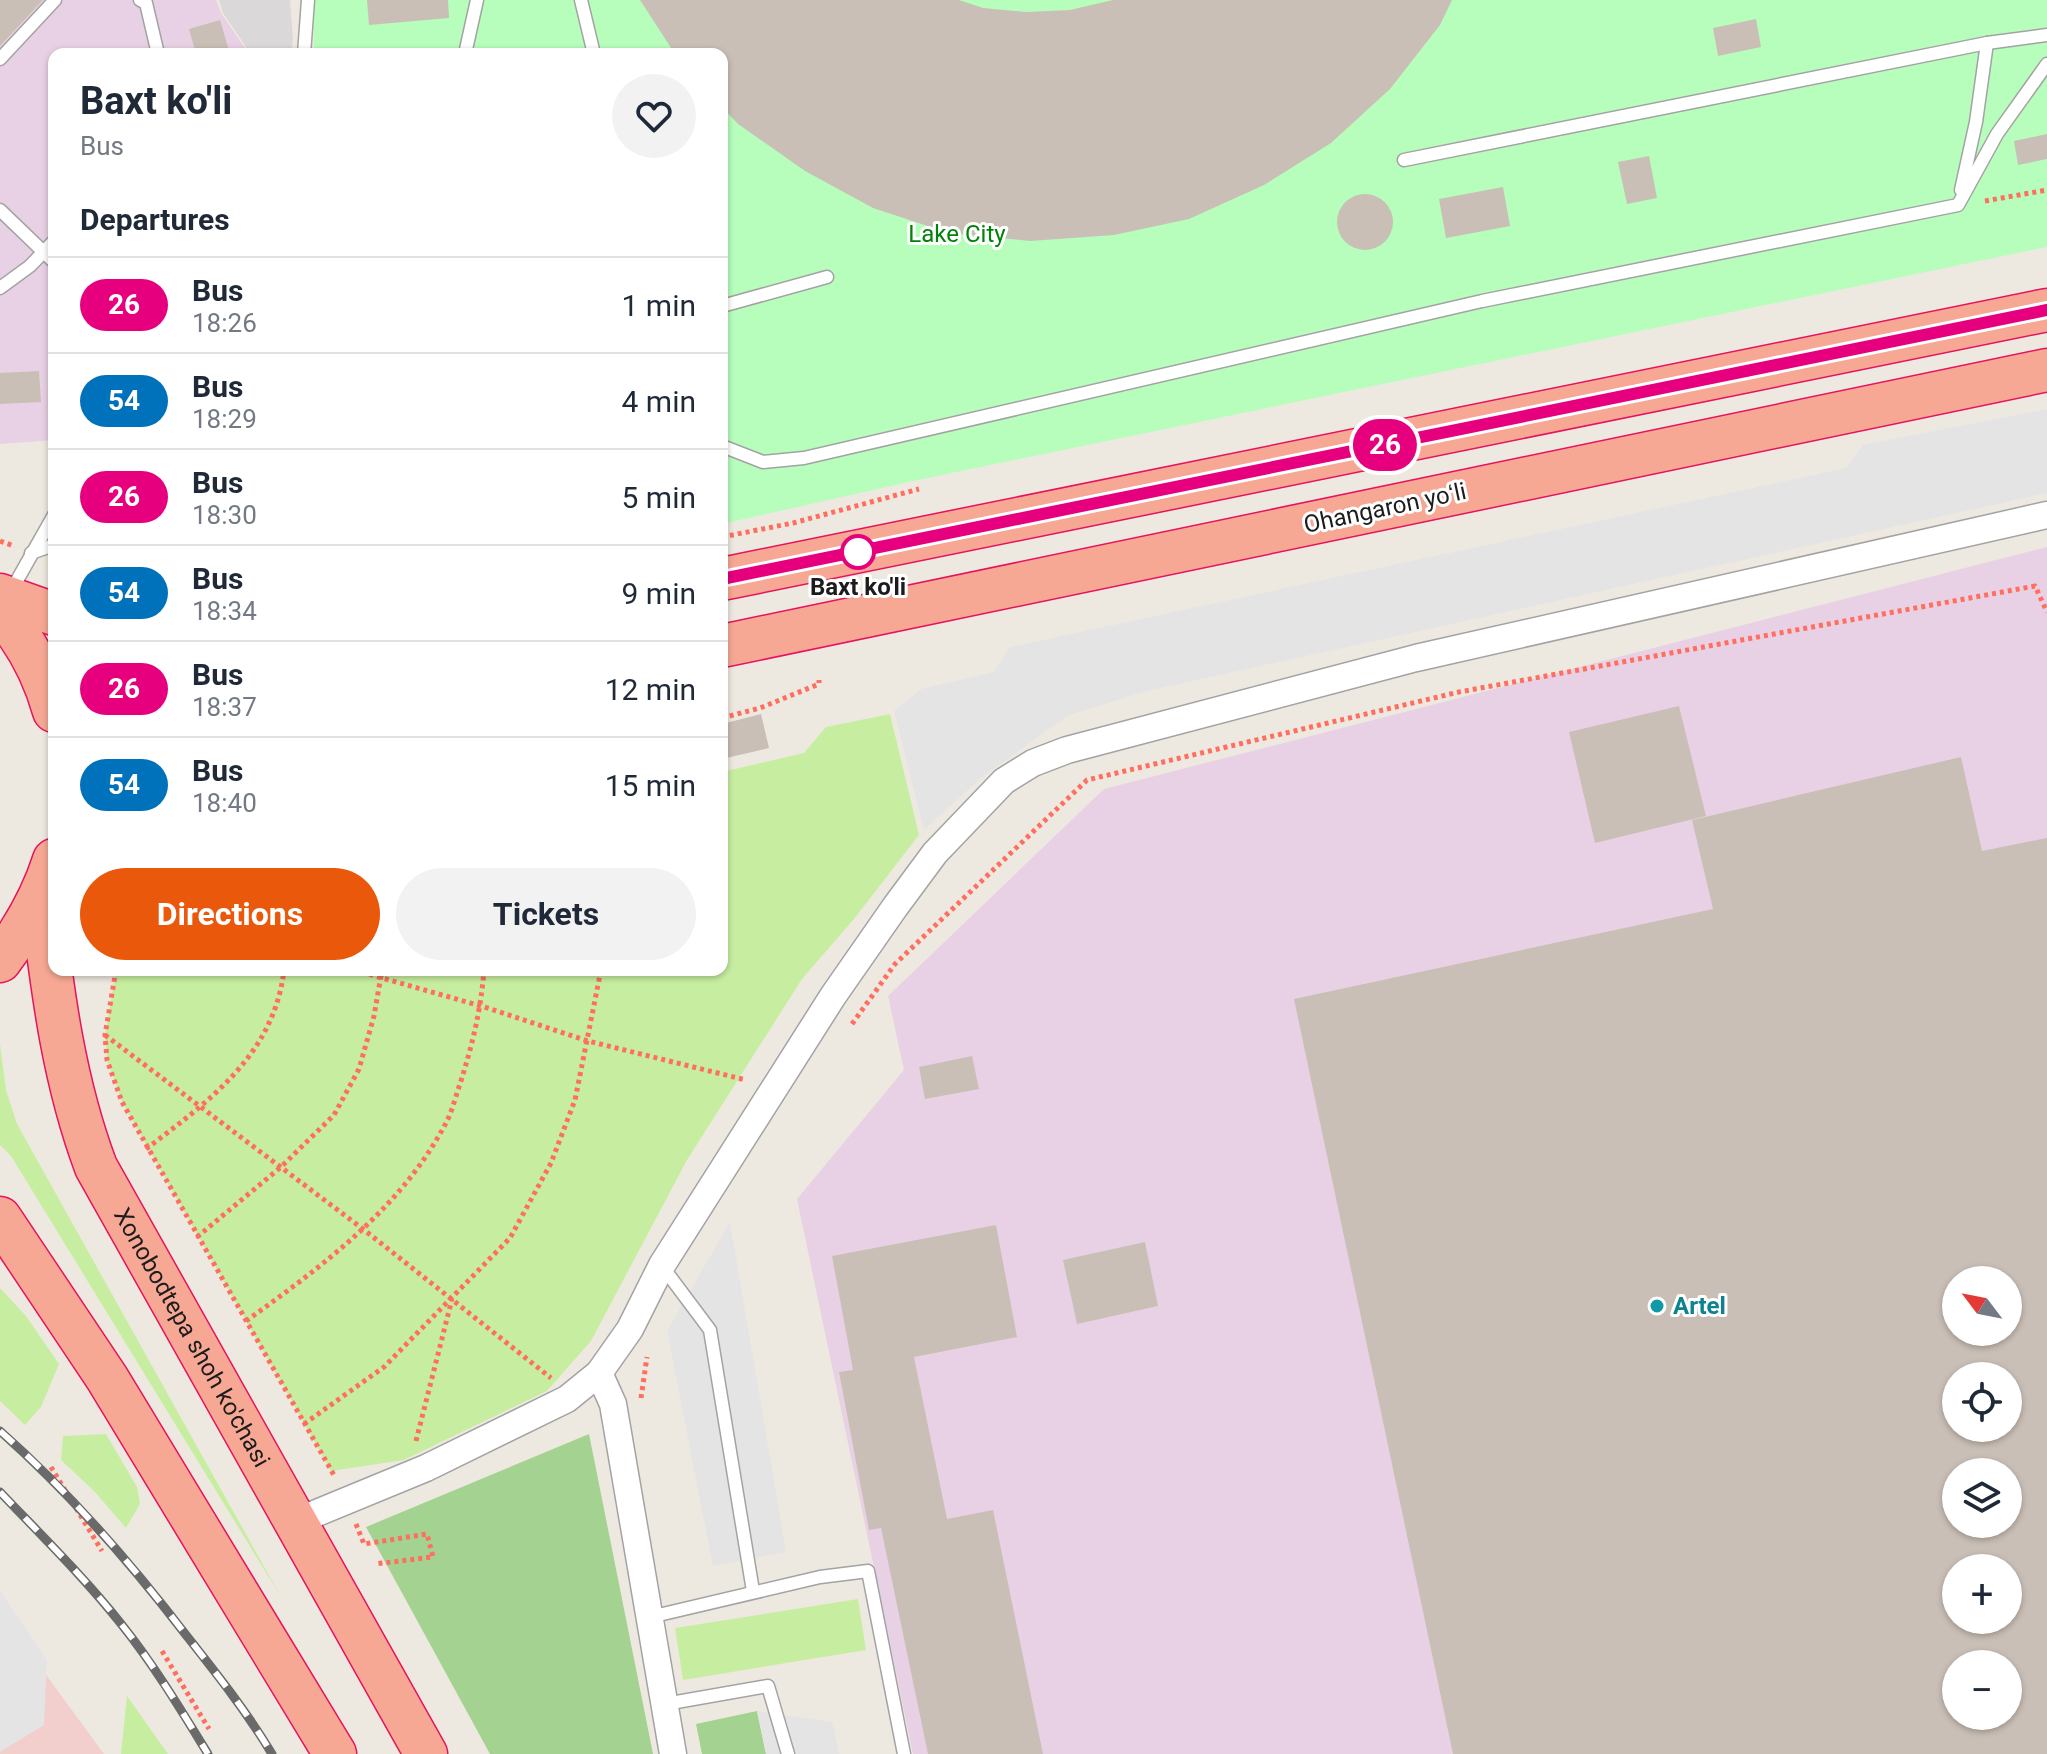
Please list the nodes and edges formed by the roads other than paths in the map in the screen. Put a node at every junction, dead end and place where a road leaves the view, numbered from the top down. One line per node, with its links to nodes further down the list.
1 (55, 0): 12 (lane)
2 (140, 0): 8 (lane)
3 (308, 0): 9 (lane)
4 (477, 0): 10 (lane)
5 (581, 0): 11 (lane)
6 (2047, 35): 7 (lane)
7 (1987, 43): 14 (lane); 15 (lane)
8 (157, 48)
9 (304, 48)
10 (466, 48)
11 (593, 48)
12 (0, 59)
13 (2047, 64): 15 (lane)
14 (1404, 160)
15 (1958, 205): 25 (lane)
16 (0, 210): 18 (lane)
17 (48, 248): 18 (lane)
18 (44, 252): 19 (lane); 21 (lane)
19 (48, 256)
20 (827, 277): 22 (lane)
21 (0, 288)
22 (728, 304)
23 (2047, 310): 30 (highway)
24 (2047, 370): 33 (highway, Ohangaron yoʻli)
25 (728, 448)
26 (2047, 515): 41 (street)
27 (48, 525): 29 (lane)
28 (48, 547): 29 (lane)
29 (31, 553): 31 (lane)
30 (728, 578)
31 (2, 603): 32 (highway); 34 (highway)
32 (48, 613)
33 (728, 645)
34 (48, 695)
35 (36, 907): 36 (highway, Xonobodtepa shoh ko'chasi)
36 (48, 974)
37 (48, 976): 39 (highway, Xonobodtepa shoh ko'chasi)
38 (75, 976): 39 (highway)
39 (62, 1052): 43 (highway, Xonobodtepa shoh ko'chasi)
40 (0, 1218): 48 (highway)
41 (662, 1265): 42 (street); 44 (lane)
42 (599, 1373): 43 (street); 45 (street)
43 (295, 1522): 47 (highway, Xonobodtepa shoh ko'chasi)
44 (753, 1591): 45 (lane); 51 (lane)
45 (650, 1617): 46 (street)
46 (665, 1704): 49 (street); 50 (lane)
47 (426, 1750)
48 (335, 1754)
49 (673, 1754)
50 (788, 1754)
51 (904, 1754)

